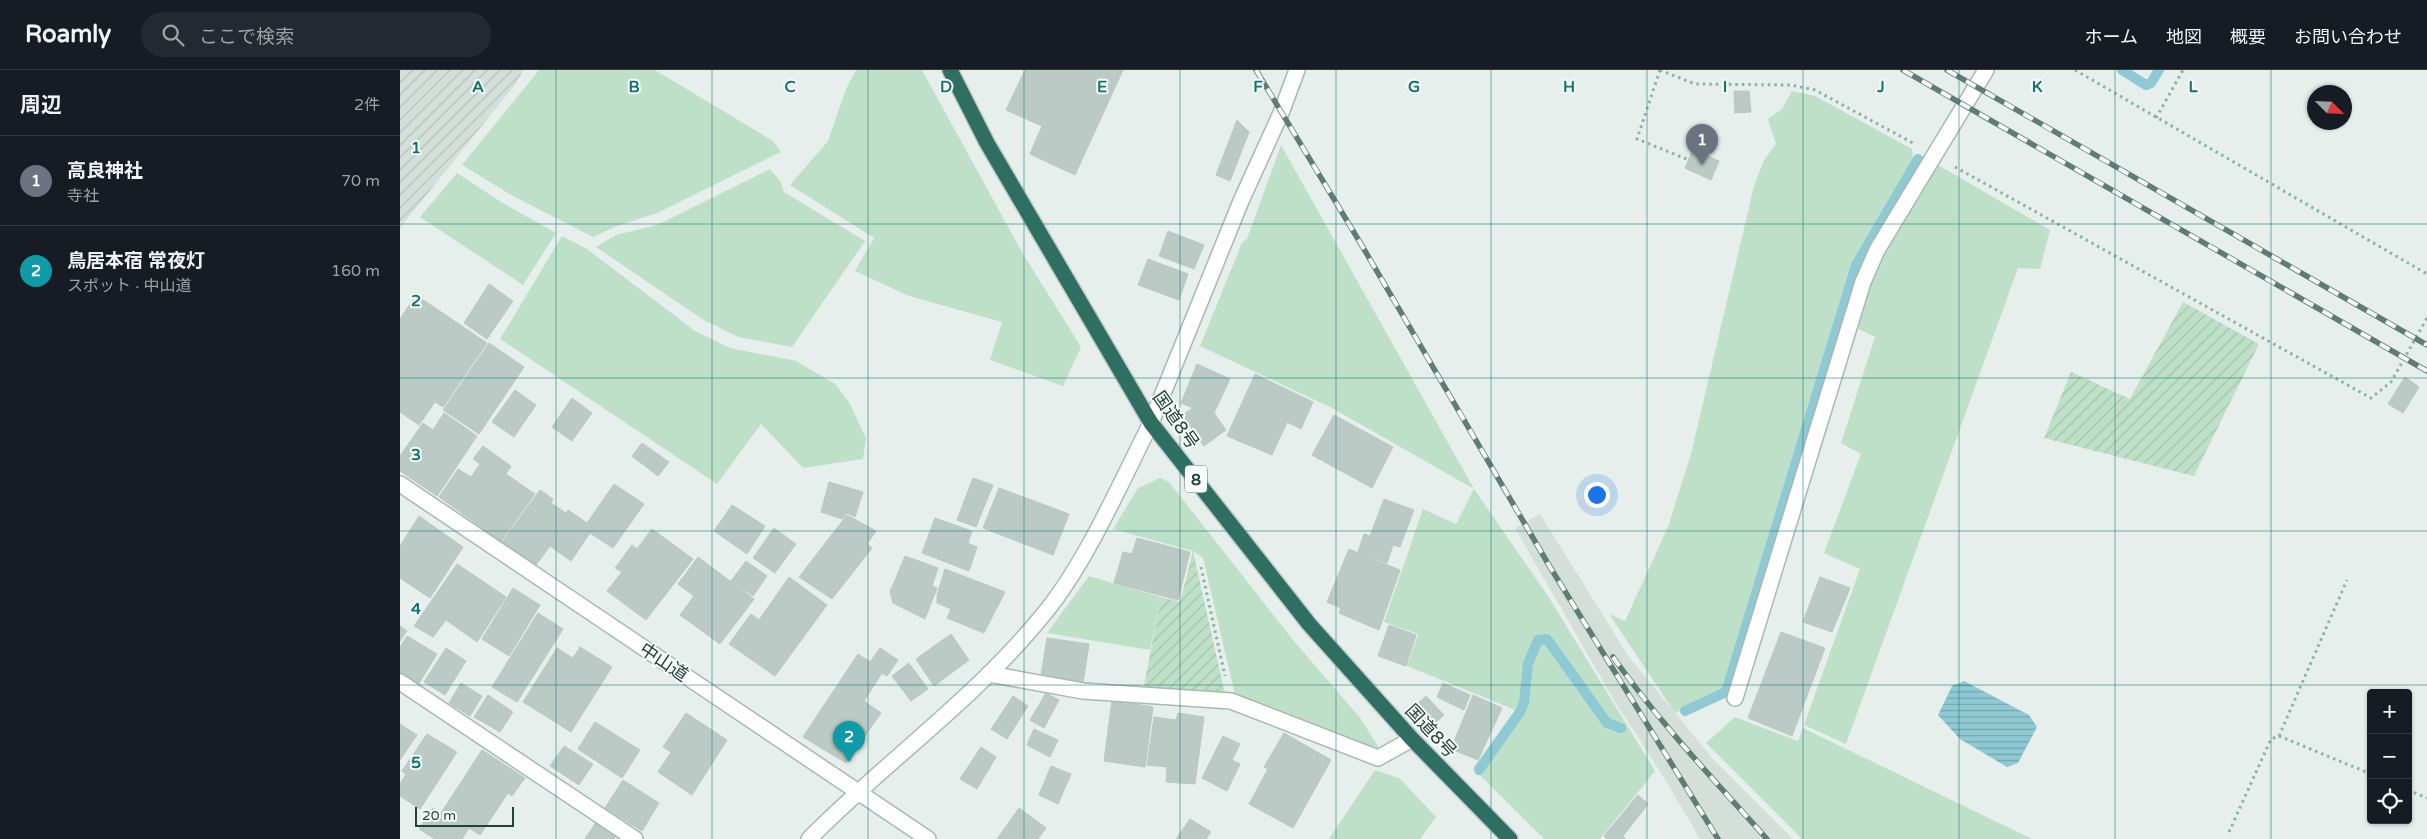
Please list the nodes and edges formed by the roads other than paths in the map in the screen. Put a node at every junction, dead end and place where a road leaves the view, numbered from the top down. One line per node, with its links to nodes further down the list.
1 (950, 70): 4 (highway, 国道8号 / 8)
2 (1297, 70): 4 (street)
3 (1986, 70): 8 (street)
4 (1152, 423): 6 (street); 9 (highway, 国道8号 / 8)
5 (400, 484): 10 (street, 中山道)
6 (988, 674): 9 (street); 10 (street)
7 (400, 682): 11 (street)
8 (1736, 698)
9 (1412, 739): 14 (highway, 国道8号 / 8)
10 (858, 791): 12 (street); 13 (street, 中山道)
11 (635, 839)
12 (809, 839)
13 (928, 839)
14 (1510, 839)

